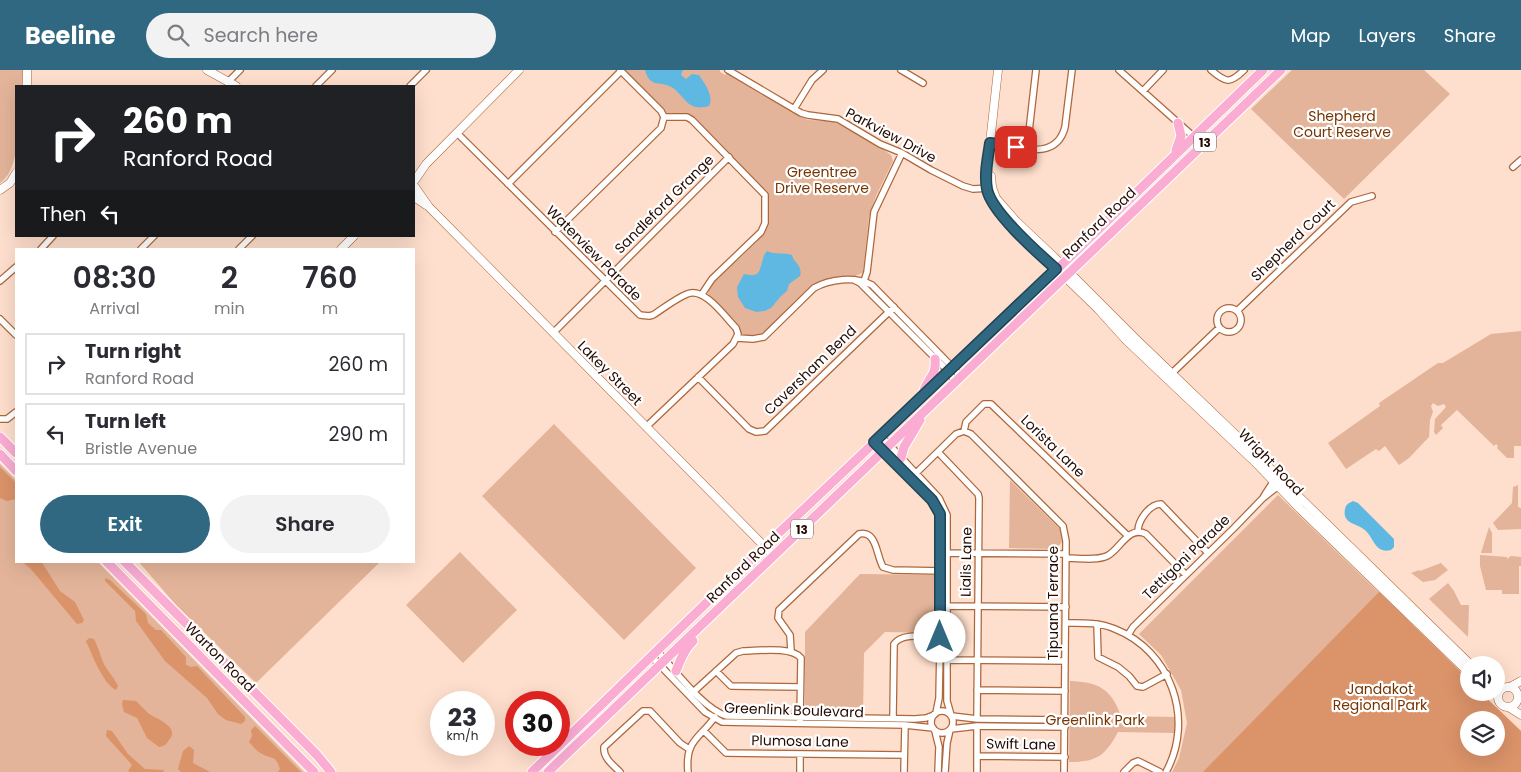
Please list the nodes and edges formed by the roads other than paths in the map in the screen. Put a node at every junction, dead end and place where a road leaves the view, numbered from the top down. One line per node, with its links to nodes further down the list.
1 (27, 70): 23 (street)
2 (207, 70): 21 (street)
3 (240, 70): 21 (street)
4 (332, 70): 25 (street)
5 (426, 70): 26 (street)
6 (520, 70): 31 (street)
7 (620, 70): 29 (street); 45 (street)
8 (728, 70): 28 (street, Parkview Drive)
9 (823, 70): 28 (street)
10 (901, 70): 22 (street)
11 (998, 70): 33 (street)
12 (1002, 70): 33 (street)
13 (1036, 70): 35 (street)
14 (1072, 70): 35 (street)
15 (1118, 70): 27 (street)
16 (1163, 70): 27 (street)
17 (1211, 70): 18 (street)
18 (1244, 70)
19 (1263, 70): 32 (main road, Ranford Road / 13)
20 (1281, 70): 34 (main road, Ranford Road / 13)
21 (228, 82): 24 (street)
22 (923, 83)
23 (27, 85)
24 (234, 85)
25 (317, 85)
26 (411, 85)
27 (1143, 91): 30 (street)
28 (794, 109): 36 (street, Parkview Drive)
29 (664, 117): 38 (street); 52 (street)
30 (1178, 123): 32 (street); 37 (main road)
31 (457, 133): 40 (street); 45 (street, Waterview Parade)
32 (1193, 136): 34 (street); 37 (main road, Ranford Road / 13)
33 (992, 143): 35 (street); 47 (street)
34 (1202, 144): 63 (main road, Ranford Road / 13)
35 (1027, 149)
36 (902, 153): 47 (street, Parkview Drive); 65 (street)
37 (1172, 157): 62 (main road, Ranford Road / 13)
38 (729, 158): 67 (street, Sandleford Grange); 68 (street)
39 (1521, 160): 41 (street)
40 (426, 164): 42 (street); 44 (street)
41 (1513, 168)
42 (415, 171)
43 (15, 176): 48 (street)
44 (415, 182)
45 (508, 184): 52 (street, Waterview Parade)
46 (415, 185): 51 (street, Lakey Street)
47 (989, 188): 62 (street, Wright Road)
48 (0, 190)
49 (1372, 196): 71 (street, Shepherd Court)
50 (415, 198): 51 (street, Lakey Street)
51 (430, 207): 76 (street, Lakey Street)
52 (555, 232): 67 (street, Waterview Parade)
53 (52, 237): 57 (street)
54 (153, 237): 58 (street)
55 (251, 237): 59 (street)
56 (353, 237): 60 (street)
57 (42, 248)
58 (142, 248)
59 (240, 248)
60 (342, 248)
61 (15, 267): 66 (street)
62 (1059, 267): 63 (street, Wright Road); 80 (main road, Ranford Road / 13)
63 (1066, 274): 81 (street, Wright Road); 83 (main road, Ranford Road / 13)
64 (852, 279): 65 (street); 72 (street); 78 (street)
65 (864, 280): 69 (street)
66 (0, 281)
67 (605, 281): 68 (street, Waterview Parade); 76 (street, Sandleford Grange)
68 (702, 294): 78 (street)
69 (894, 307): 72 (street, Caversham Bend); 80 (street)
70 (1215, 307): 73 (street)
71 (1237, 311): 73 (street); 75 (street)
72 (889, 312): 79 (street); 82 (street, Caversham Bend)
73 (1220, 312): 75 (street)
74 (0, 319): 77 (street)
75 (1219, 328): 81 (street)
76 (553, 333): 88 (street, Lakey Street)
77 (15, 335)
78 (737, 338): 82 (street)
79 (935, 359): 80 (street); 84 (main road)
80 (951, 370): 83 (street); 84 (main road, Ranford Road / 13)
81 (1170, 376): 100 (street, Wright Road)
82 (698, 378): 88 (street)
83 (959, 379): 86 (main road, Ranford Road / 13)
84 (922, 397): 91 (main road, Ranford Road / 13)
85 (15, 413): 87 (street)
86 (924, 413): 92 (main road, Ranford Road / 13); 96 (main road)
87 (0, 419)
88 (646, 427): 103 (street, Lakey Street)
89 (964, 431): 94 (street); 102 (street, Lorista Lane); 109 (street, Tipuana Terrace)
90 (0, 437): 93 (main road)
91 (877, 439): 92 (street); 103 (main road, Ranford Road / 13)
92 (886, 448): 96 (street); 99 (street); 108 (main road, Ranford Road / 13)
93 (15, 452)
94 (938, 452): 98 (street); 106 (street, Lialis Lane)
95 (0, 454): 97 (main road)
96 (901, 458): 98 (street)
97 (15, 470)
98 (916, 474): 99 (street); 105 (street)
99 (910, 479): 104 (street)
100 (1278, 481): 107 (street, Tettigoni Parade); 115 (street, Wright Road)
101 (1138, 531): 102 (street); 107 (street); 114 (street)
102 (1128, 536): 109 (street)
103 (765, 546): 108 (street, Lakey Street); 127 (main road, Ranford Road / 13)
104 (941, 552): 105 (street); 112 (street)
105 (948, 553): 106 (street); 113 (street)
106 (979, 553): 109 (street); 118 (street, Lialis Lane)
107 (1208, 554): 114 (street, Tettigoni Parade)
108 (774, 556): 122 (main road, Ranford Road / 13)
109 (1066, 556): 119 (street, Tipuana Terrace)
110 (108, 563): 125 (main road, Warton Road)
111 (126, 563): 116 (main road, Warton Road)
112 (940, 571): 113 (street); 124 (street); 126 (street)
113 (948, 572): 117 (street)
114 (1186, 575): 123 (street, Tettigoni Parade)
115 (1392, 593): 128 (street, Wright Road); 133 (street, Wright Road)
116 (159, 596): 125 (main road); 144 (main road, Warton Road)
117 (947, 606): 118 (street); 129 (street)
118 (978, 607): 119 (street); 130 (street, Lialis Lane)
119 (1066, 607): 120 (street, Tipuana Terrace)
120 (1066, 623): 121 (street); 131 (street, Tipuana Terrace)
121 (1097, 624): 123 (street); 136 (street)
122 (702, 625): 132 (main road, Ranford Road / 13); 135 (main road)
123 (1128, 635): 136 (street)
124 (940, 637): 151 (street); 155 (street)
125 (188, 644): 148 (main road, Warton Road)
126 (794, 652): 134 (street); 139 (street)
127 (654, 654): 132 (street, Greenlink Boulevard); 173 (main road, Ranford Road / 13)
128 (1461, 656)
129 (947, 660): 130 (street); 153 (street)
130 (978, 661): 131 (street); 142 (street, Lialis Lane)
131 (1065, 661): 143 (street, Tipuana Terrace)
132 (662, 662): 135 (street, Greenlink Boulevard); 145 (street, Greenlink Boulevard); 170 (main road, Ranford Road / 13)
133 (1460, 664)
134 (716, 671): 139 (street); 145 (street)
135 (676, 672): 145 (street, Greenlink Boulevard)
136 (1166, 674): 185 (street)
137 (1521, 681): 140 (street)
138 (1505, 686): 140 (street)
139 (800, 687): 154 (street)
140 (1508, 687): 141 (street); 146 (street)
141 (1505, 688)
142 (978, 690): 143 (street); 158 (street, Lialis Lane)
143 (1065, 691): 157 (street, Tipuana Terrace)
144 (256, 694): 148 (main road); 172 (main road, Warton Road)
145 (692, 694): 150 (street, Greenlink Boulevard); 156 (street, Greenlink Boulevard)
146 (1519, 694): 149 (street); 152 (street)
147 (1499, 701): 149 (street)
148 (246, 704): 171 (main road, Warton Road)
149 (1510, 708): 152 (street)
150 (718, 713): 154 (street, Greenlink Boulevard); 156 (street)
151 (935, 714): 153 (street, Greenlink Boulevard); 155 (street, Greenlink Boulevard); 164 (street)
152 (1521, 714)
153 (951, 716): 158 (street, Greenlink Boulevard); 162 (street)
154 (800, 717): 155 (street, Greenlink Boulevard); 159 (street)
155 (893, 718)
156 (714, 719): 159 (street, Greenlink Boulevard); 163 (street)
157 (1065, 720): 158 (street, Greenlink Boulevard); 161 (street, Tipuana Terrace)
158 (977, 723): 161 (street, Greenlink Boulevard); 162 (street, Greenlink Boulevard); 168 (street, Lialis Lane)
159 (800, 724): 160 (street, Greenlink Boulevard)
160 (905, 725): 164 (street, Greenlink Boulevard); 167 (street)
161 (1065, 727): 169 (street, Tipuana Terrace)
162 (950, 729): 164 (street, Greenlink Boulevard); 180 (street)
163 (704, 730): 165 (street); 166 (street, Plumosa Lane)
164 (934, 730): 179 (street)
165 (689, 749): 175 (street); 176 (street)
166 (800, 754): 167 (street, Plumosa Lane); 177 (street)
167 (904, 755): 178 (street)
168 (977, 756): 169 (street, Swift Lane); 181 (street, Lialis Lane)
169 (1065, 757): 182 (street, Tipuana Terrace)
170 (551, 769): 174 (main road, Ranford Road)
171 (314, 772)
172 (331, 772)
173 (532, 772)
174 (542, 772)
175 (620, 772)
176 (688, 772)
177 (800, 772)
178 (904, 772)
179 (938, 772)
180 (945, 772)
181 (977, 772)
182 (1064, 772)
183 (1124, 772): 184 (street)
184 (1160, 772)
185 (1166, 772)

